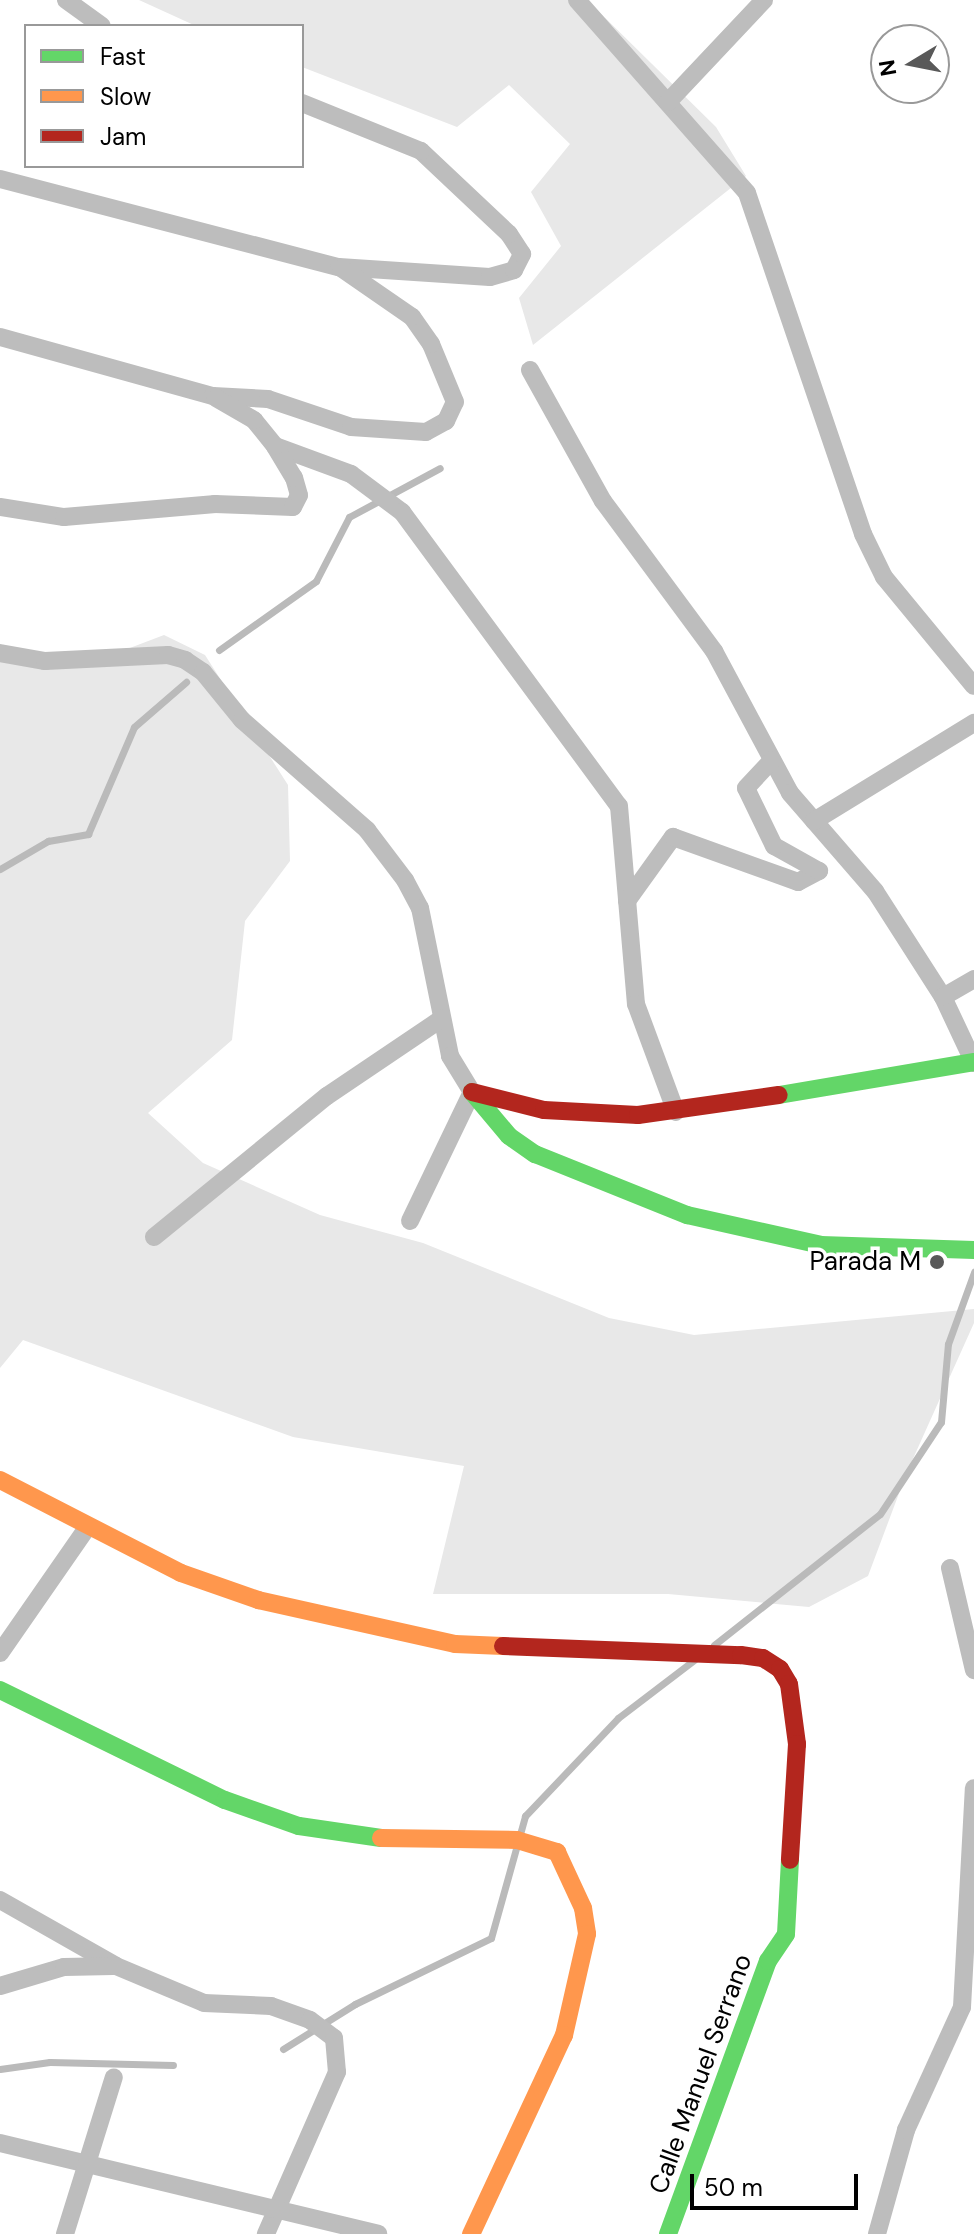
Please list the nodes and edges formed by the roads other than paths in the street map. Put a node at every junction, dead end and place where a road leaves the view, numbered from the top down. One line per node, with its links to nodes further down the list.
1 (66, 0): 4 (street)
2 (577, 0): 5 (street)
3 (764, 0): 5 (street)
4 (99, 24)
5 (668, 102): 15 (street)
6 (304, 104): 8 (street)
7 (0, 179): 8 (street)
8 (339, 267): 11 (street)
9 (0, 337): 11 (street)
10 (530, 370): 17 (street)
11 (213, 396): 12 (street)
12 (275, 446): 13 (street); 19 (street)
13 (0, 507)
14 (0, 653): 22 (street)
15 (974, 686)
16 (974, 723): 18 (street)
17 (772, 760): 18 (street); 19 (street)
18 (814, 821): 21 (street)
19 (627, 901): 25 (street)
20 (974, 979): 21 (street)
21 (943, 997): 23 (street)
22 (441, 1019): 24 (street); 27 (street)
23 (974, 1062): 25 (street)
24 (472, 1092): 25 (street); 26 (street); 28 (street)
25 (676, 1112)
26 (410, 1221)
27 (154, 1237)
28 (974, 1250)
29 (0, 1480): 30 (street)
30 (87, 1528): 32 (street); 47 (street, Calle Manuel Serrano)
31 (950, 1568): 33 (street)
32 (0, 1653)
33 (974, 1670)
34 (0, 1690): 46 (street)
35 (974, 1788): 48 (street)
36 (0, 1900): 37 (street)
37 (116, 1966): 38 (street); 42 (street)
38 (4, 1982)
39 (114, 2077): 41 (street)
40 (0, 2143): 41 (street)
41 (88, 2164): 42 (street); 43 (street)
42 (274, 2210): 44 (street); 45 (street)
43 (65, 2234)
44 (266, 2234)
45 (378, 2234)
46 (471, 2234)
47 (668, 2234)
48 (877, 2234)

